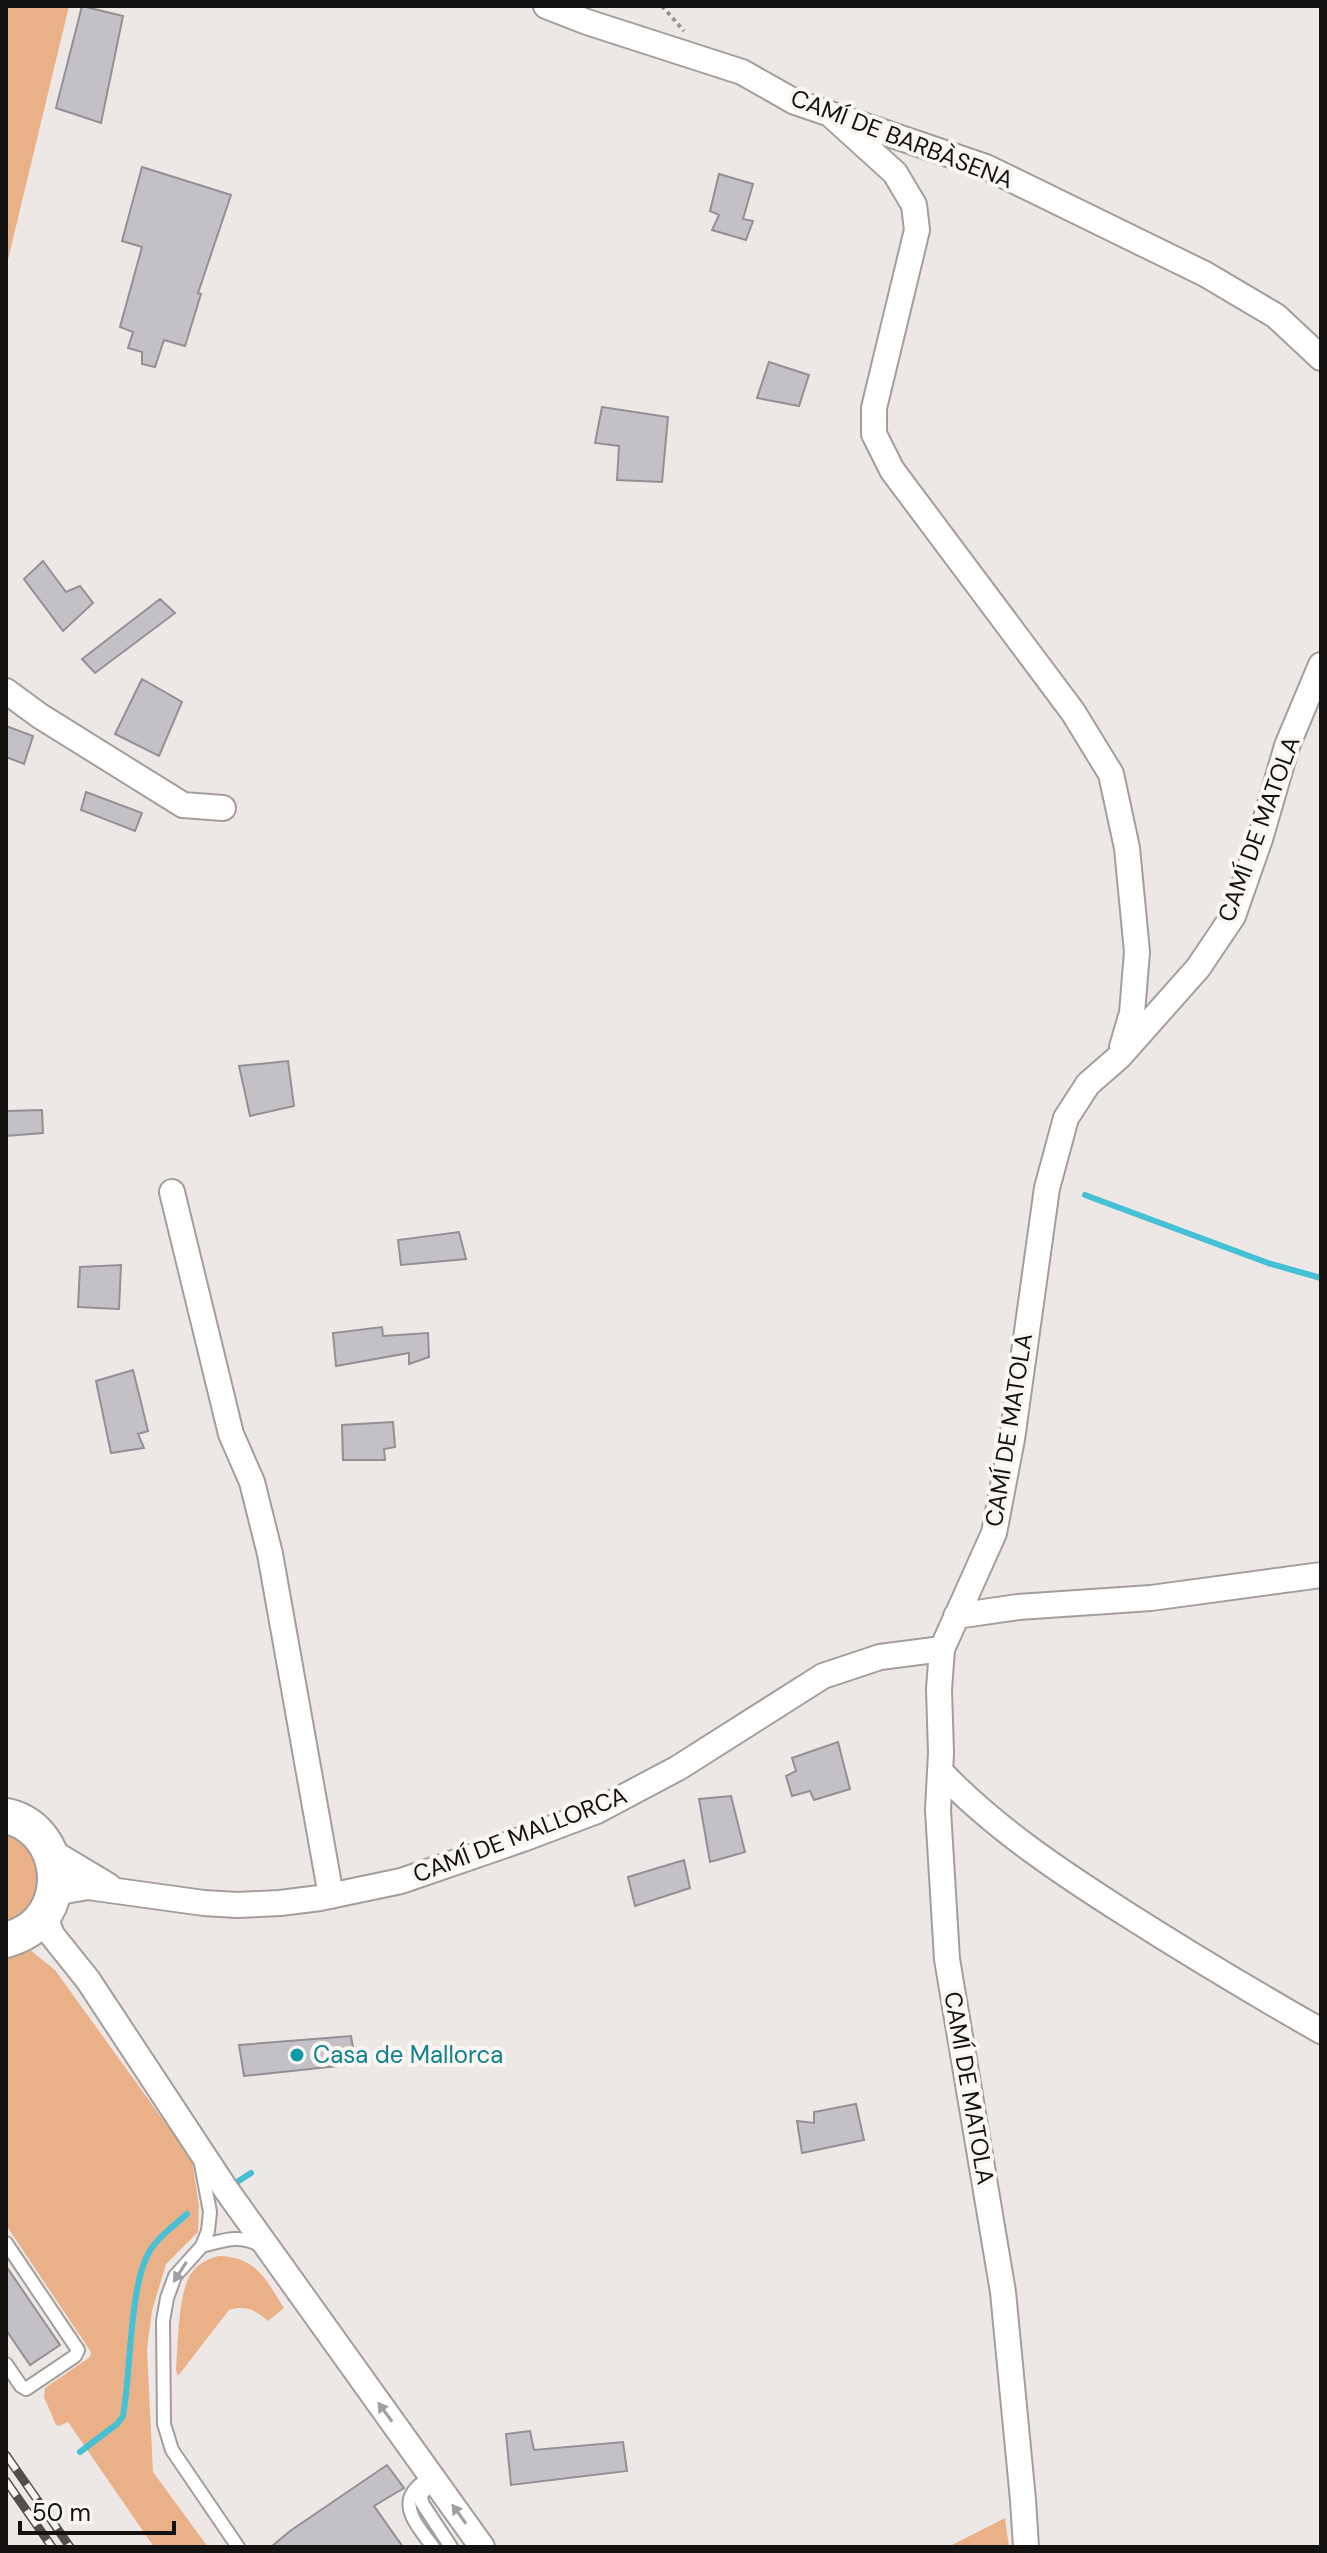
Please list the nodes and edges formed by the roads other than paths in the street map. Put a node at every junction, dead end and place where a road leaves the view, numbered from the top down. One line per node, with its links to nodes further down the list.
1 (546, 6): 2 (street, CAMÍ DE BARBÀSENA)
2 (830, 114): 3 (street, CAMÍ DE BARBÀSENA); 7 (street)
3 (1321, 358)
4 (1321, 665): 7 (street, CAMÍ DE MATOLA)
5 (6, 691): 6 (street)
6 (223, 808)
7 (1119, 1057): 10 (street, CAMÍ DE MATOLA)
8 (172, 1192): 16 (street)
9 (1321, 1575): 10 (street)
10 (956, 1616): 11 (street, CAMÍ DE MATOLA)
11 (942, 1649): 12 (street, CAMÍ DE MATOLA); 16 (street, CAMÍ DE MALLORCA)
12 (940, 1771): 18 (street); 29 (street, CAMÍ DE MATOLA)
13 (6, 1816): 14 (main road)
14 (49, 1850): 15 (street, CAMÍ DE MALLORCA); 17 (main road)
15 (115, 1889): 16 (street, CAMÍ DE MALLORCA); 17 (street, CAMÍ DE MALLORCA)
16 (331, 1896)
17 (31, 1922): 19 (street)
18 (1321, 2031)
19 (199, 2149): 21 (lane); 22 (street)
20 (6, 2243): 23 (lane)
21 (202, 2246): 22 (lane); 25 (lane, one-way to 25)
22 (270, 2251): 24 (street, one-way to 22)
23 (6, 2364)
24 (433, 2479): 26 (lane); 27 (lane); 28 (street, one-way to 24)
25 (238, 2547)
26 (433, 2547)
27 (451, 2547)
28 (482, 2547)
29 (1026, 2547)

